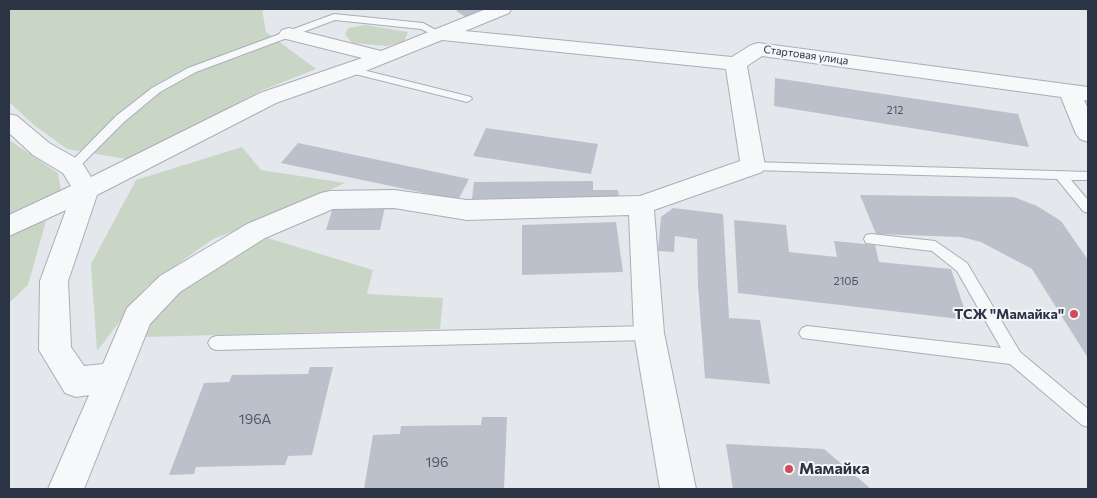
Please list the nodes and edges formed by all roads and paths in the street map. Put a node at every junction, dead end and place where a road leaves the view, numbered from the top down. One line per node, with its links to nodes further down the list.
1 (502, 9): 3 (street)
2 (289, 34): 3 (lane); 4 (street); 14 (lane)
3 (438, 34): 4 (street); 5 (street)
4 (382, 57): 6 (street)
5 (736, 64): 7 (street, Стартовая улица); 11 (street)
6 (351, 70): 8 (lane); 14 (street)
7 (1078, 92): 10 (street)
8 (467, 99)
9 (9, 122): 14 (street)
10 (1088, 134)
11 (753, 166): 12 (lane); 15 (street)
12 (1061, 176): 13 (lane); 16 (lane)
13 (1088, 176)
14 (79, 178): 17 (street); 23 (street)
15 (641, 205): 19 (street); 23 (street)
16 (1088, 208)
17 (9, 226)
18 (871, 239): 22 (lane)
19 (649, 333): 21 (lane); 26 (street)
20 (807, 333): 22 (lane)
21 (216, 343)
22 (1014, 357): 24 (lane)
23 (113, 378): 25 (street)
24 (1088, 419)
25 (66, 489)
26 (678, 489)

